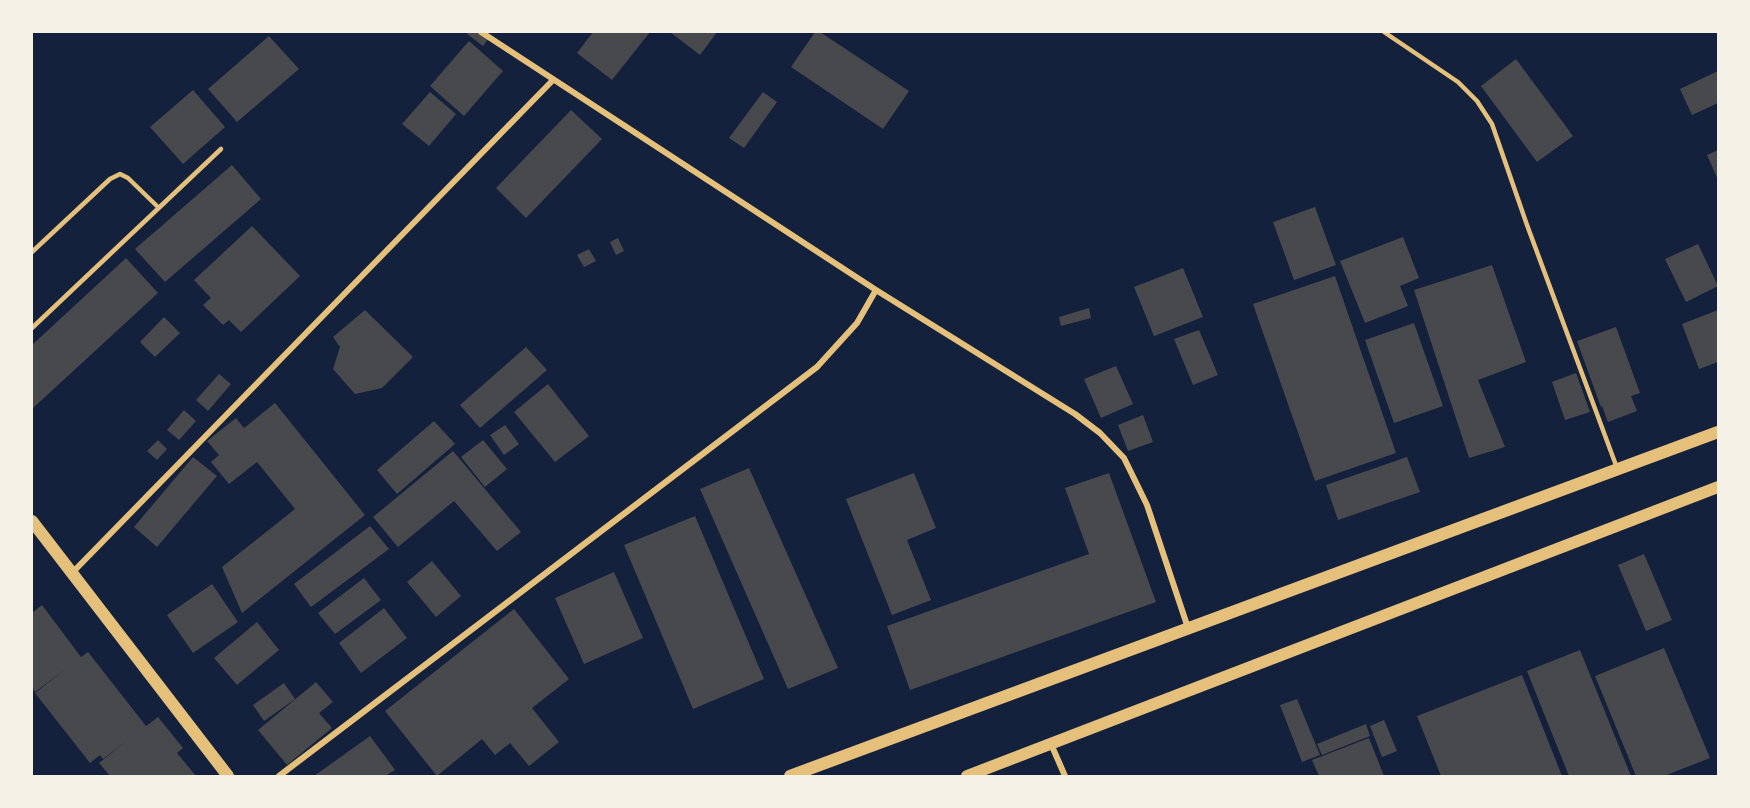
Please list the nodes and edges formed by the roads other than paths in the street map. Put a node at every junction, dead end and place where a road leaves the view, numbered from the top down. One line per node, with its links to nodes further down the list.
1 (481, 32): 3 (street)
2 (1384, 32): 10 (lane)
3 (553, 80): 7 (street); 13 (street)
4 (220, 149): 5 (lane)
5 (159, 208): 6 (lane); 8 (lane)
6 (32, 252)
7 (876, 290): 14 (street); 17 (street)
8 (32, 328)
9 (1719, 432): 10 (main road)
10 (1617, 470): 14 (main road)
11 (1719, 487): 15 (main road)
12 (32, 522): 13 (main road)
13 (71, 573): 16 (main road)
14 (1188, 628): 18 (main road)
15 (1051, 744): 19 (main road); 20 (street)
16 (228, 777)
17 (279, 777)
18 (790, 777)
19 (967, 777)
20 (1065, 777)

